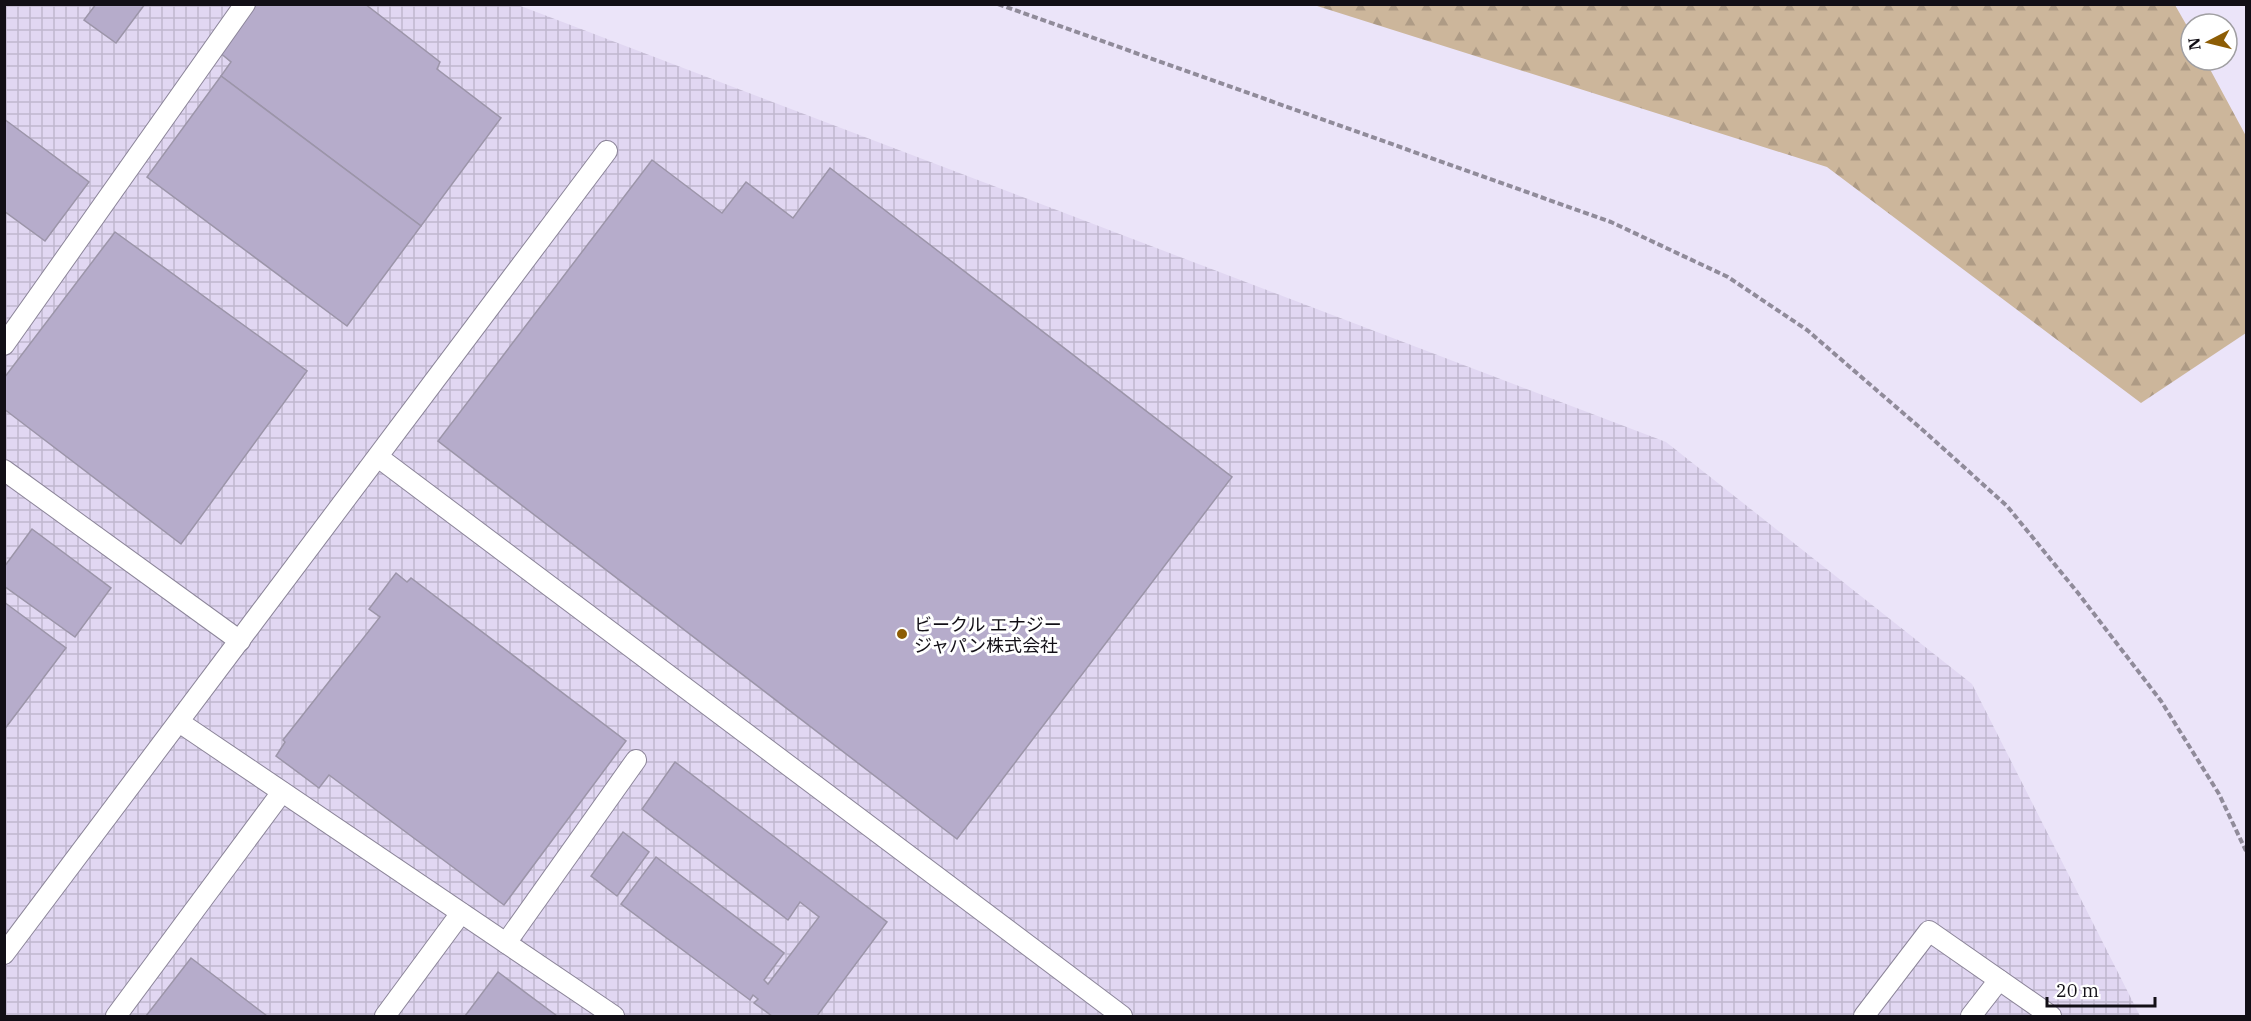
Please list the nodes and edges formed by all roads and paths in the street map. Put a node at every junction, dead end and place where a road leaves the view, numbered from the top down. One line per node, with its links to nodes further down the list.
1 (245, 4): 4 (lane)
2 (998, 4): 11 (path)
3 (608, 151): 5 (lane)
4 (4, 345)
5 (378, 457): 7 (lane); 19 (lane)
6 (4, 470): 7 (lane)
7 (240, 641): 8 (lane)
8 (178, 722): 10 (lane); 14 (lane)
9 (636, 760): 13 (lane)
10 (282, 792): 12 (lane); 16 (lane)
11 (2247, 851)
12 (462, 913): 13 (lane); 17 (lane)
13 (506, 943): 18 (lane)
14 (4, 954)
15 (1999, 980): 20 (lane); 21 (lane); 22 (lane)
16 (116, 1017)
17 (385, 1017)
18 (614, 1017)
19 (1122, 1017)
20 (1864, 1017)
21 (1971, 1017)
22 (2050, 1017)

